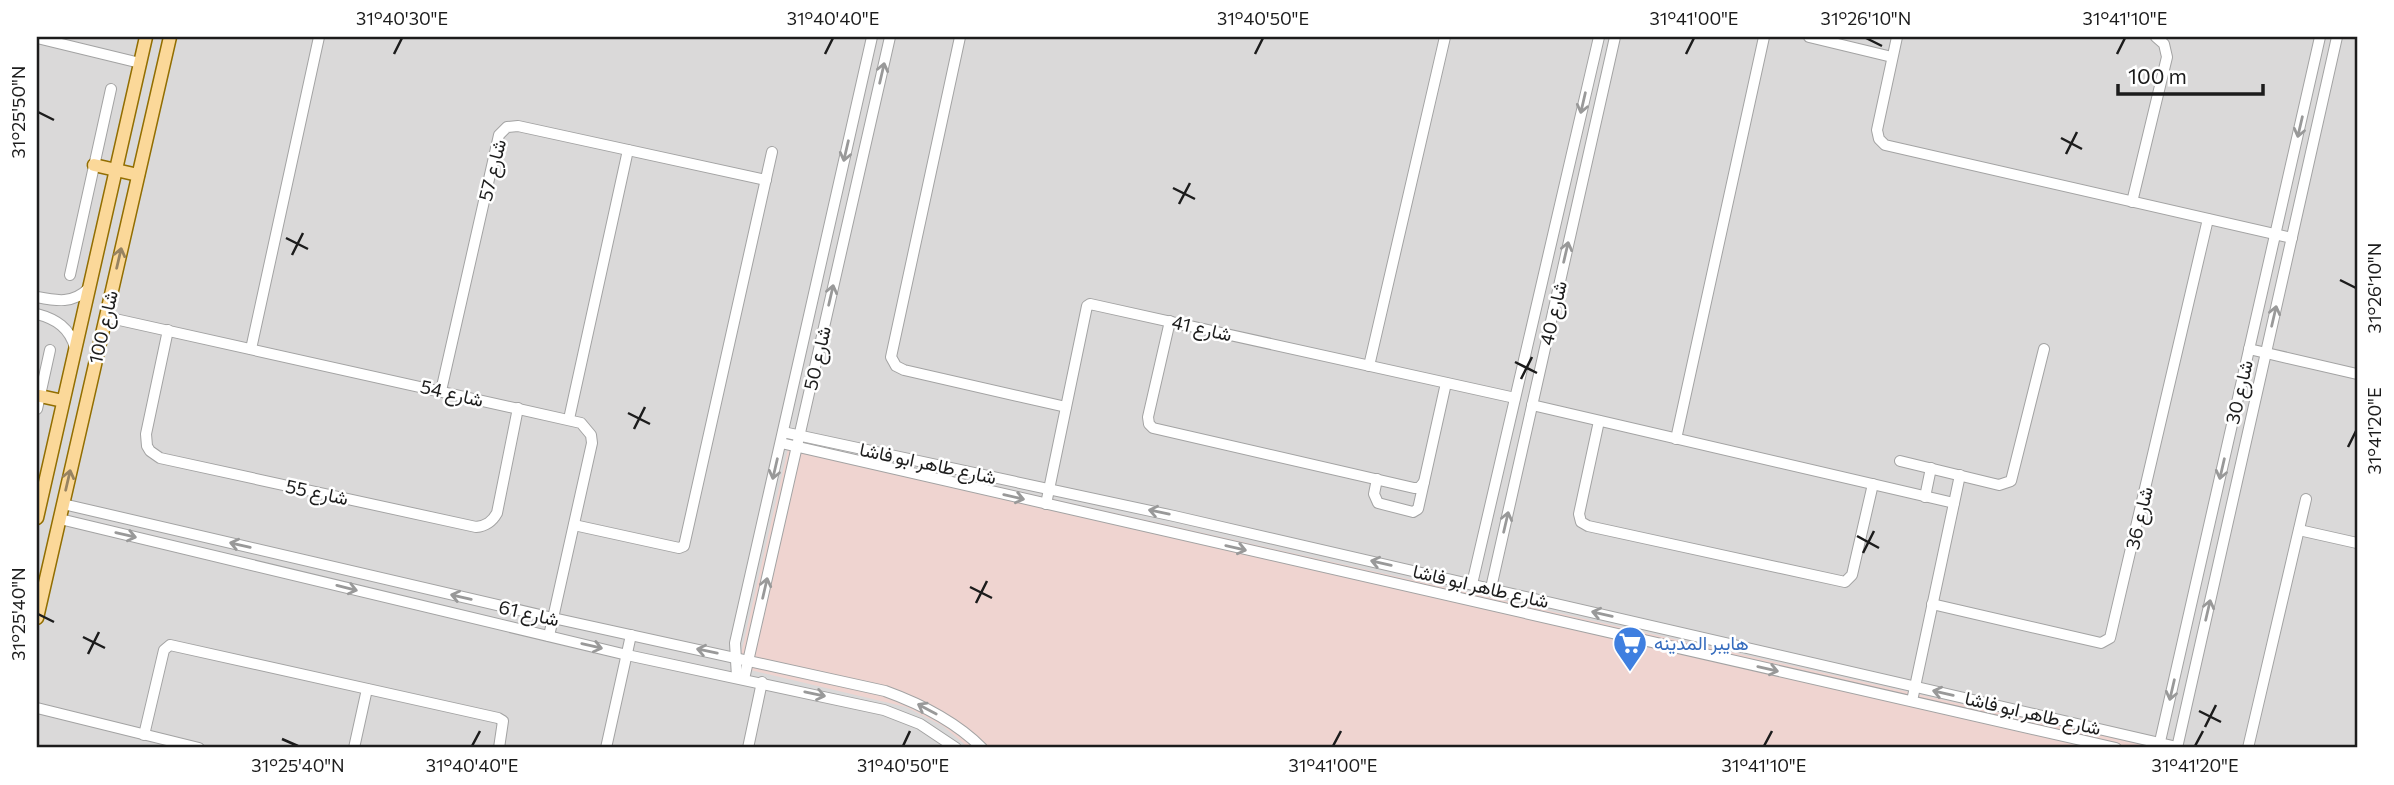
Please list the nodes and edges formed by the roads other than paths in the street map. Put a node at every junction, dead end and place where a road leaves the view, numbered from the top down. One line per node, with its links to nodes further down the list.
1 (146, 37): 18 (main road, شارع 100)
2 (170, 37): 24 (main road, شارع 100)
3 (319, 37): 39 (street)
4 (872, 37): 57 (street, شارع 50, one-way to 57)
5 (889, 37): 58 (street, شارع 50, one-way to 5)
6 (960, 37): 52 (street)
7 (1445, 37): 44 (street)
8 (1599, 37): 49 (street, شارع 40, one-way to 49)
9 (1615, 37): 51 (street, شارع 40, one-way to 9)
10 (1764, 37): 59 (street)
11 (1809, 37): 17 (street)
12 (1897, 37): 17 (street)
13 (2156, 37): 26 (street)
14 (2320, 37): 28 (street, شارع 30, one-way to 28)
15 (2337, 37): 29 (street, شارع 30)
16 (37, 38): 18 (street)
17 (1892, 57): 26 (street)
18 (140, 63): 23 (main road, شارع 100)
19 (111, 89): 22 (street)
20 (628, 150): 25 (street, شارع 57); 47 (street, شارع 57); 55 (street)
21 (772, 152): 25 (street)
22 (94, 165): 23 (main road); 30 (street)
23 (116, 170): 24 (main road); 31 (main road, شارع 100)
24 (138, 175): 35 (main road, شارع 100, one-way to 24)
25 (766, 180): 76 (street)
26 (2132, 202): 27 (street)
27 (2208, 219): 28 (street); 81 (street, شارع 36)
28 (2275, 235): 29 (street); 41 (street, شارع 30)
29 (2292, 238): 43 (street, شارع 30, one-way to 29)
30 (70, 275)
31 (89, 288): 33 (street); 38 (main road, شارع 100)
32 (37, 297): 33 (street)
33 (49, 300): 34 (street)
34 (41, 315): 38 (street)
35 (106, 317): 37 (street, شارع 54); 72 (main road, شارع 100, one-way to 35)
36 (1170, 321): 44 (street, شارع 41); 52 (street, شارع 41); 65 (street)
37 (168, 330): 39 (street, شارع 54); 53 (street, شارع 55)
38 (75, 348): 50 (main road, شارع 100)
39 (251, 349): 47 (street, شارع 54)
40 (2045, 349): 64 (street)
41 (2249, 349): 43 (street); 96 (street, شارع 30, one-way to 96)
42 (50, 350): 48 (street)
43 (2266, 353): 45 (street); 97 (street, شارع 30, one-way to 43)
44 (1369, 366): 46 (street, شارع 41)
45 (2357, 374)
46 (1446, 383): 49 (street, شارع 41); 66 (street)
47 (441, 391): 53 (street, شارع 54)
48 (40, 396): 50 (main road); 54 (street)
49 (1515, 398): 79 (street, شارع 40)
50 (63, 401): 74 (main road, شارع 100)
51 (1532, 405): 56 (street); 80 (street, شارع 40, one-way to 51)
52 (1066, 407): 68 (street, شارع 41)
53 (517, 408): 55 (street, شارع 54)
54 (37, 409)
55 (569, 419): 76 (street)
56 (1599, 421): 59 (street); 67 (street)
57 (783, 432): 58 (street, شارع طاهر ابو فاشا); 60 (street, شارع 50)
58 (799, 435): 61 (street, شارع 50); 68 (street, شارع طاهر ابو فاشا)
59 (1676, 439): 67 (street)
60 (781, 443): 61 (street, شارع طاهر ابو فاشا); 87 (street, شارع 50, one-way to 87)
61 (797, 447): 73 (street, شارع طاهر ابو فاشا, one-way to 73); 88 (street, شارع 50, one-way to 61)
62 (1900, 461): 63 (street)
63 (1931, 468): 64 (street); 69 (street)
64 (1960, 475): 71 (street)
65 (1377, 479): 66 (street); 66 (street)
66 (1424, 482)
67 (1873, 484): 69 (street)
68 (1049, 489): 73 (street, شارع 41); 79 (street, شارع طاهر ابو فاشا, one-way to 68)
69 (1925, 496): 71 (street)
70 (2306, 499): 77 (street)
71 (1954, 503): 81 (street)
72 (62, 504): 75 (main road, شارع 100); 83 (street, شارع 61, one-way to 72)
73 (1046, 504): 93 (street, شارع طاهر ابو فاشا, one-way to 93)
74 (37, 518)
75 (60, 519): 82 (main road, شارع 100); 85 (street, شارع 61, one-way to 85)
76 (574, 524): 83 (street)
77 (2299, 530): 78 (street); 106 (street)
78 (2357, 542)
79 (1472, 584): 80 (street, شارع طاهر ابو فاشا)
80 (1491, 588): 91 (street, شارع طاهر ابو فاشا, one-way to 80)
81 (1932, 604): 91 (street)
82 (37, 612)
83 (553, 618): 84 (street, شارع 61); 85 (street)
84 (631, 635): 86 (street); 87 (street, شارع 61, one-way to 84)
85 (549, 636): 86 (street, شارع 61, one-way to 86)
86 (627, 654): 89 (street, شارع 61); 101 (street)
87 (735, 657): 88 (street, شارع 61); 89 (street, شارع 50)
88 (748, 660): 89 (street, شارع 50); 104 (street, شارع 61, one-way to 88)
89 (741, 678): 90 (street, شارع 61)
90 (762, 682): 102 (street); 103 (street, شارع 61, one-way to 103)
91 (1915, 686): 93 (street); 96 (street, شارع طاهر ابو فاشا, one-way to 91)
92 (367, 689): 95 (street); 99 (street); 100 (street)
93 (1912, 701): 105 (street, شارع طاهر ابو فاشا)
94 (37, 708): 95 (street)
95 (144, 735): 98 (street)
96 (2160, 745): 97 (street, شارع طاهر ابو فاشا)
97 (2177, 747)
98 (199, 748)
99 (354, 748)
100 (499, 748)
101 (607, 748)
102 (748, 748)
103 (956, 748)
104 (982, 748)
105 (2116, 748)
106 (2248, 748)

